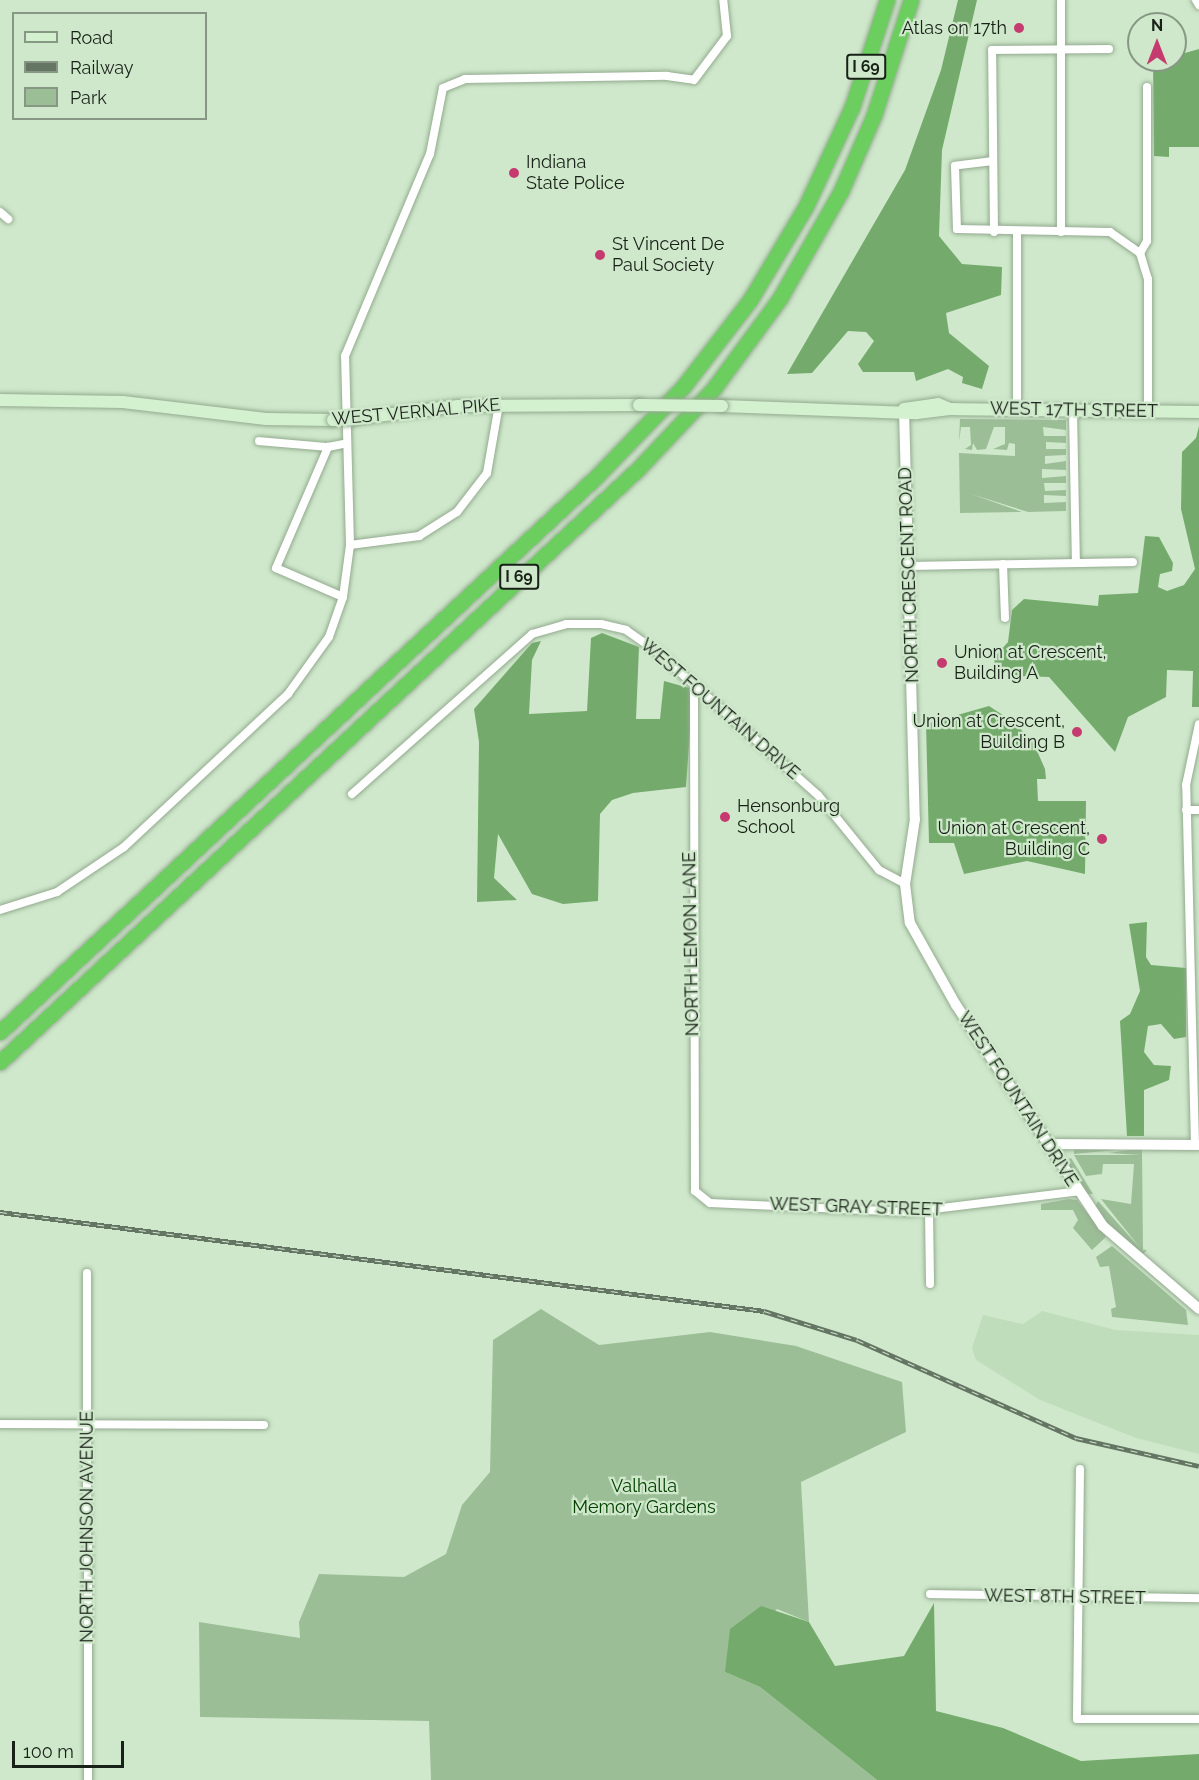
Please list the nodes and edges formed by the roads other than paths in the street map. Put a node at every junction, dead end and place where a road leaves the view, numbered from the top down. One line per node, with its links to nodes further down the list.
1 (723, 0): 27 (street)
2 (876, 0): 11 (highway)
3 (887, 0): 11 (highway, I 69)
4 (911, 0): 45 (highway, I 69)
5 (1061, 0): 8 (street)
6 (1196, 0): 7 (street)
7 (1199, 5)
8 (1061, 50): 9 (street); 12 (street); 17 (street)
9 (1109, 50)
10 (1147, 87): 18 (street)
11 (841, 133): 44 (highway, I 69)
12 (993, 161): 15 (street); 15 (street)
13 (0, 212): 14 (street)
14 (8, 219)
15 (994, 232): 16 (street)
16 (1017, 232): 17 (street); 22 (street)
17 (1061, 232): 18 (street)
18 (1140, 253): 24 (street)
19 (0, 400): 20 (main road, WEST VERNAL PIKE, bridge)
20 (499, 404): 21 (main road, WEST VERNAL PIKE, bridge); 29 (street)
21 (904, 409): 22 (main road, WEST 17TH STREET); 33 (street, NORTH CRESCENT ROAD)
22 (1017, 410): 23 (main road, WEST 17TH STREET)
23 (1073, 411): 24 (main road, WEST 17TH STREET); 30 (street)
24 (1148, 411): 25 (main road, WEST 17TH STREET)
25 (1199, 412)
26 (259, 441): 28 (street)
27 (344, 444): 28 (street); 29 (street)
28 (328, 447): 34 (street)
29 (350, 544): 34 (street)
30 (1076, 562): 31 (street); 32 (street)
31 (1133, 562)
32 (1003, 564): 33 (street); 35 (street)
33 (912, 566): 41 (street, NORTH CRESCENT ROAD)
34 (343, 597): 42 (street)
35 (1005, 618)
36 (694, 685): 38 (street, WEST FOUNTAIN DRIVE); 41 (street, WEST FOUNTAIN DRIVE); 49 (street, NORTH LEMON LANE)
37 (1199, 724): 39 (street)
38 (352, 794)
39 (1186, 810): 40 (street); 43 (street)
40 (1199, 810)
41 (904, 884): 46 (street, WEST FOUNTAIN DRIVE)
42 (0, 910)
43 (1196, 1017): 47 (street)
44 (0, 1032)
45 (0, 1062)
46 (1049, 1144): 47 (street); 48 (street, WEST FOUNTAIN DRIVE)
47 (1197, 1145)
48 (1079, 1191): 50 (street, WEST GRAY STREET); 53 (street, WEST FOUNTAIN DRIVE)
49 (703, 1201): 50 (street, WEST GRAY STREET)
50 (929, 1211): 52 (street)
51 (87, 1273): 55 (street, NORTH JOHNSON AVENUE)
52 (930, 1284)
53 (1199, 1309)
54 (0, 1424): 55 (street)
55 (87, 1424): 56 (street); 62 (street, NORTH JOHNSON AVENUE)
56 (264, 1425)
57 (1080, 1469): 59 (street)
58 (930, 1594): 59 (street, WEST 8TH STREET)
59 (1078, 1596): 60 (street, WEST 8TH STREET); 61 (street)
60 (1199, 1598)
61 (1199, 1719)
62 (88, 1780)

